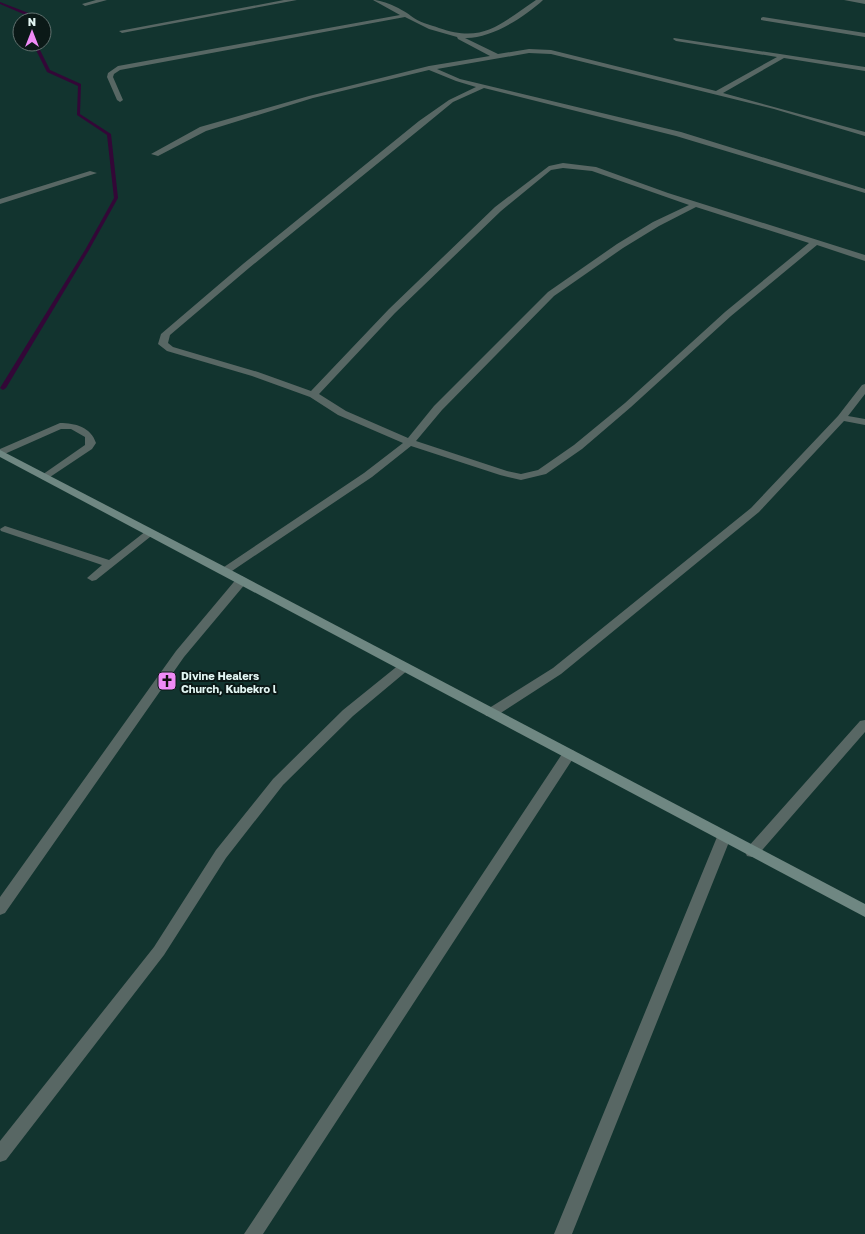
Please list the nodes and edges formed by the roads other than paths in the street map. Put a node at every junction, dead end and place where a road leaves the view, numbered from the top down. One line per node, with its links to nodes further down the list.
1 (104, 0): 7 (street)
2 (294, 0): 10 (street)
3 (376, 0): 8 (street)
4 (540, 0): 12 (street)
5 (847, 0): 6 (street)
6 (865, 2)
7 (85, 4)
8 (408, 15): 12 (street); 20 (street)
9 (763, 19): 11 (street)
10 (122, 31)
11 (865, 35)
12 (458, 37): 14 (street)
13 (676, 39): 15 (street)
14 (496, 56): 16 (street); 19 (street)
15 (783, 56): 17 (street); 19 (street)
16 (429, 68): 18 (street); 22 (street)
17 (865, 69)
18 (483, 86): 24 (street); 30 (street)
19 (718, 93): 21 (street)
20 (120, 100)
21 (865, 134)
22 (155, 154)
23 (93, 173): 25 (street)
24 (865, 191)
25 (0, 202)
26 (697, 204): 27 (street); 30 (street); 33 (street)
27 (816, 242): 28 (street); 33 (street)
28 (865, 258)
29 (865, 387): 31 (street)
30 (313, 395): 33 (street)
31 (842, 418): 32 (street); 43 (street)
32 (865, 422)
33 (410, 442): 39 (street)
34 (0, 453): 35 (main road); 35 (lane)
35 (44, 477): 37 (main road)
36 (5, 529): 38 (lane)
37 (150, 533): 38 (lane); 39 (main road)
38 (110, 564): 40 (lane)
39 (225, 571): 41 (main road)
40 (92, 578)
41 (242, 580): 42 (main road); 48 (street)
42 (404, 667): 43 (main road); 50 (street)
43 (491, 713): 45 (main road)
44 (865, 724): 47 (street)
45 (569, 754): 46 (main road); 51 (street)
46 (724, 837): 47 (main road); 52 (street)
47 (752, 852): 49 (main road)
48 (0, 909)
49 (865, 911)
50 (0, 1154)
51 (253, 1234)
52 (563, 1234)

